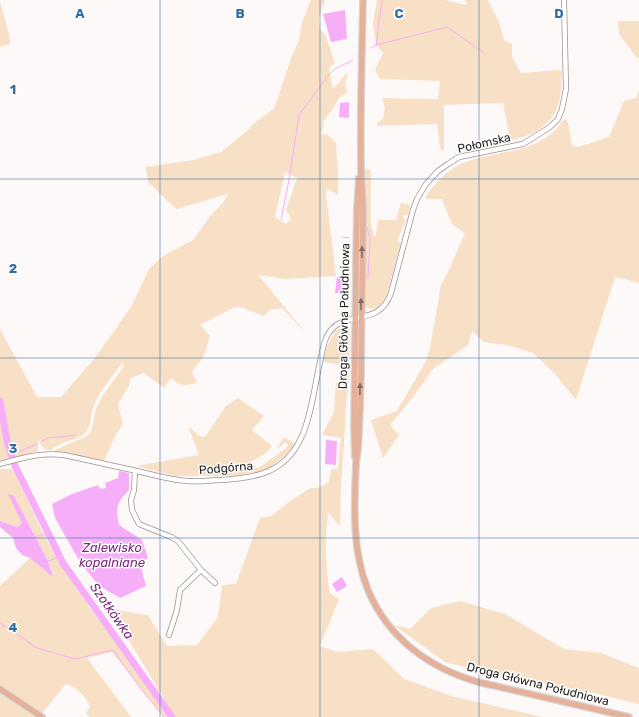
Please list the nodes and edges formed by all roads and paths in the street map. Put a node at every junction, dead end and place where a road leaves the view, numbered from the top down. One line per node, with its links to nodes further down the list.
1 (363, 0): 3 (main road, Droga Główna Południowa)
2 (564, 0): 4 (street, Połomska)
3 (360, 170): 4 (main road, Droga Główna Południowa, one-way to 3); 5 (main road, Droga Główna Południowa)
4 (361, 316): 5 (street, Połomska); 8 (main road, Droga Główna Południowa, one-way to 4)
5 (355, 319): 6 (street, Połomska); 8 (main road, Droga Główna Południowa)
6 (320, 365): 9 (street, Podgórna)
7 (2, 463): 9 (street, Podgórna)
8 (356, 463): 15 (main road, Droga Główna Południowa)
9 (135, 471): 10 (street)
10 (201, 570): 11 (street); 12 (street)
11 (215, 583)
12 (169, 635)
13 (0, 689): 14 (main road)
14 (42, 717)
15 (629, 717)

